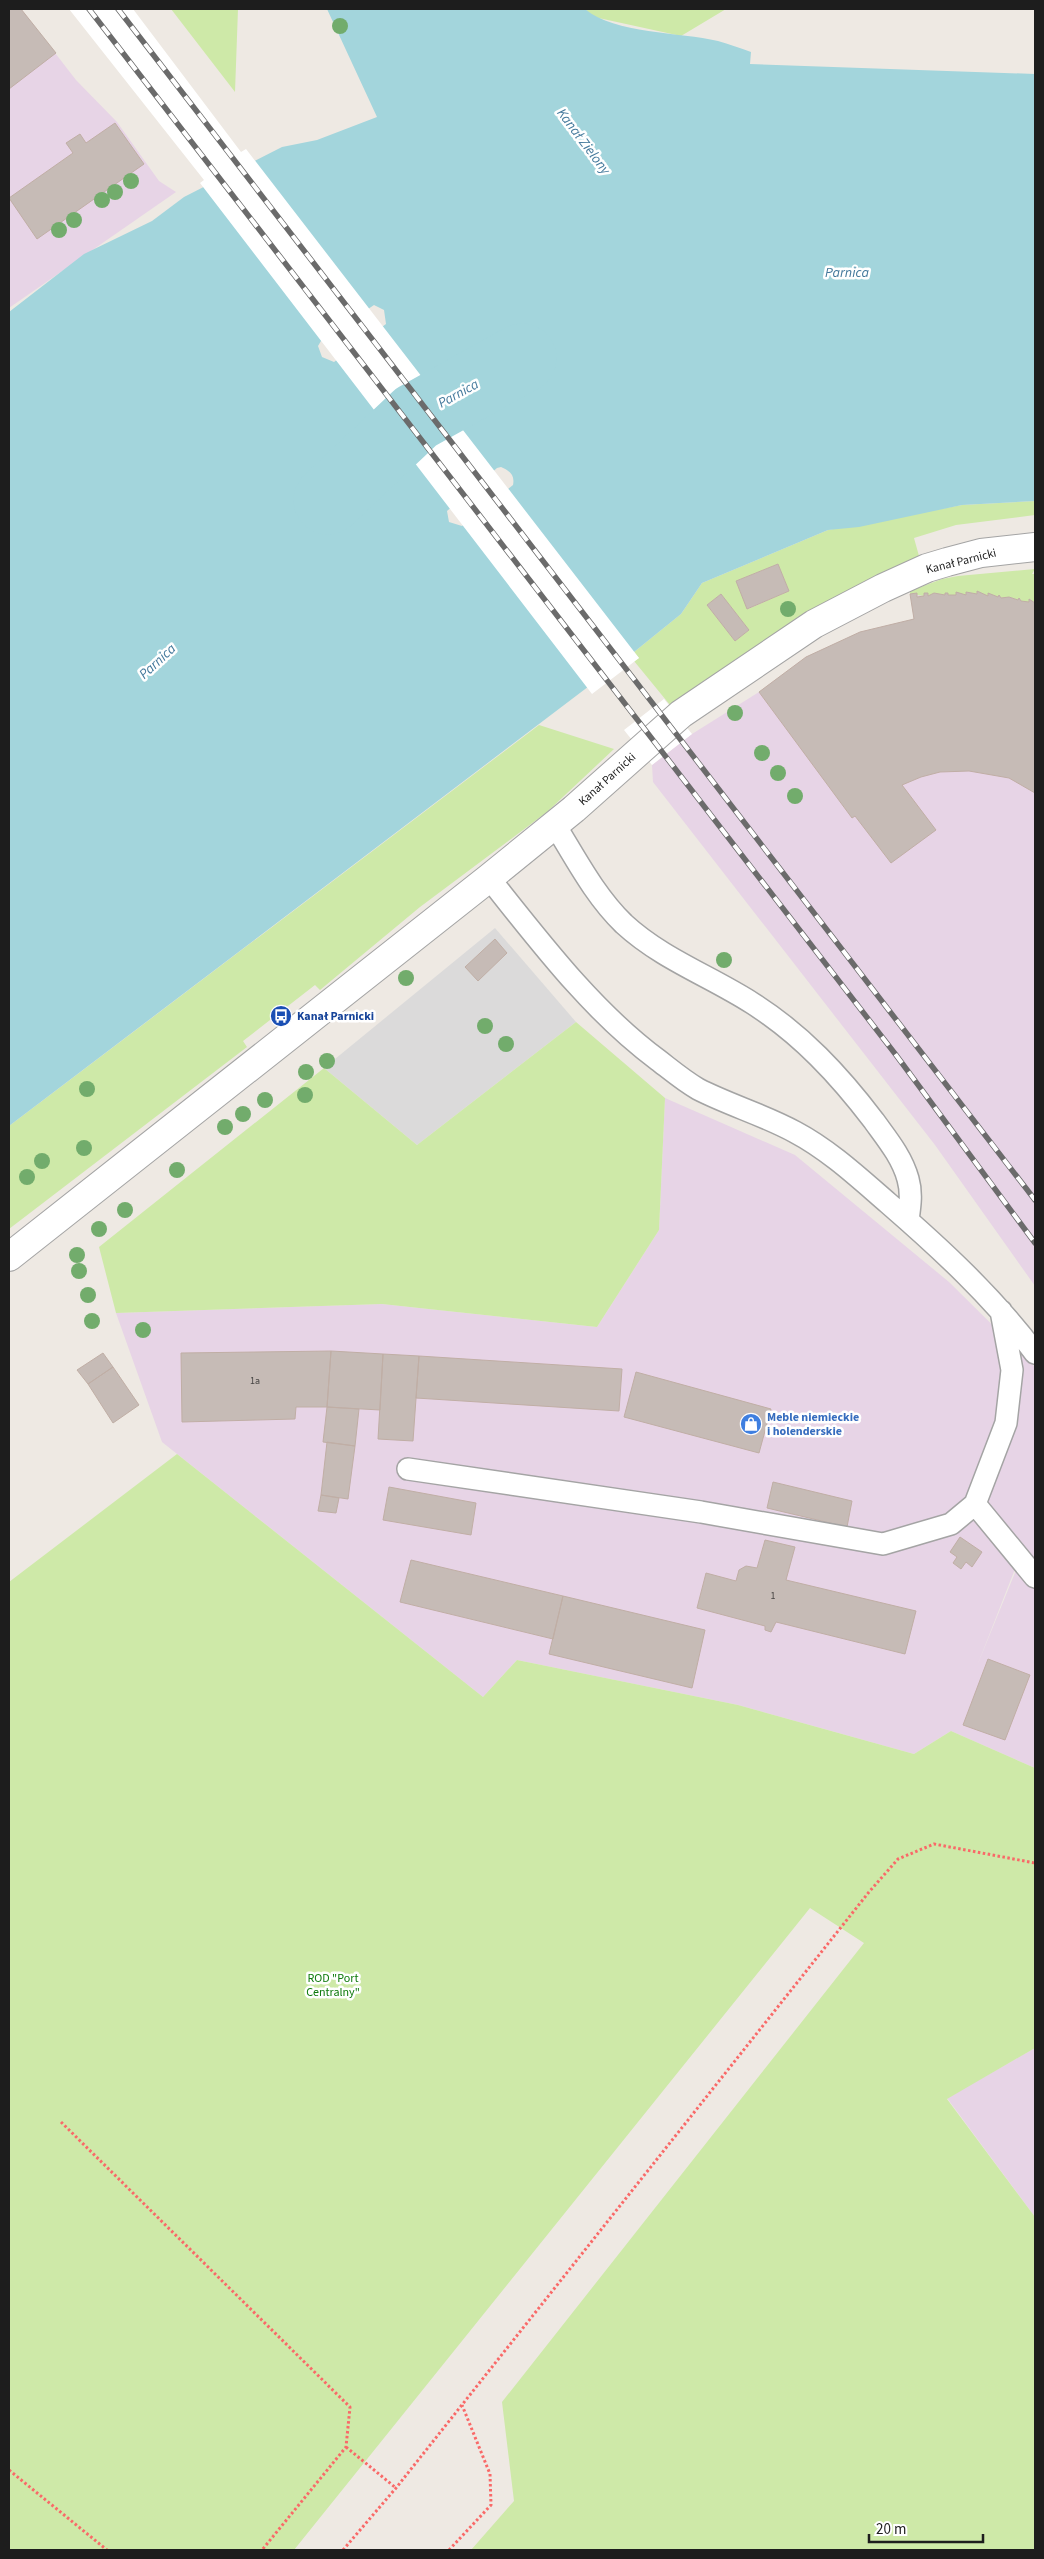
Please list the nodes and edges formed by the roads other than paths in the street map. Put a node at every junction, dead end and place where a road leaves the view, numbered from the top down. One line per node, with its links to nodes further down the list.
1 (1035, 547): 2 (street, Kanał Parnicki)
2 (555, 825): 3 (street, Kanał Parnicki); 4 (lane)
3 (489, 878): 4 (lane); 5 (street, Kanał Parnicki)
4 (908, 1220): 6 (lane)
5 (9, 1257)
6 (1001, 1311): 7 (lane); 9 (lane)
7 (1035, 1353)
8 (408, 1469): 9 (lane)
9 (975, 1504): 10 (lane)
10 (1035, 1577)

